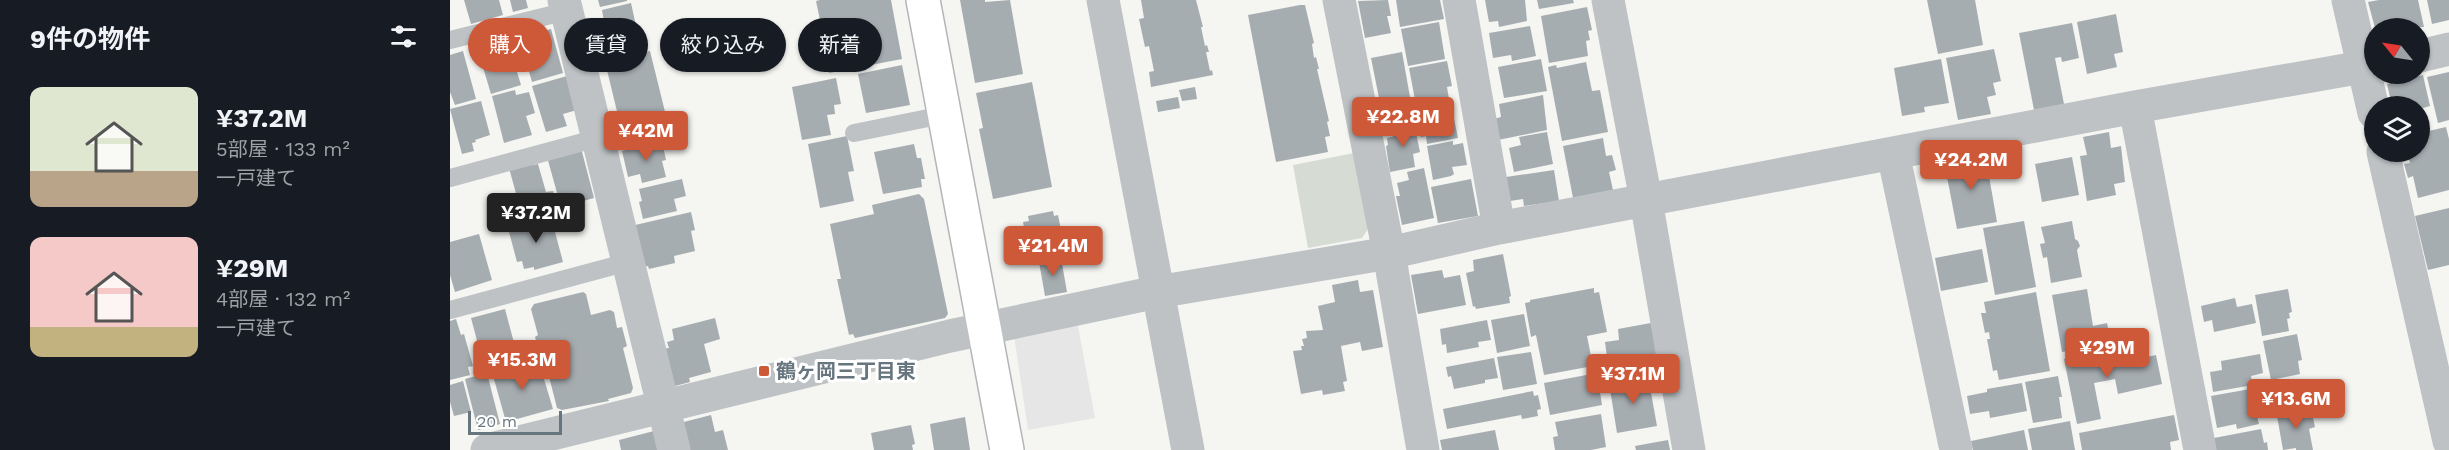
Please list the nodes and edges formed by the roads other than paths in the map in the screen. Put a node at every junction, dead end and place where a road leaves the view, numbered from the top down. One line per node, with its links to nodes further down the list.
1 (923, 0): 14 (street)
2 (1103, 0): 24 (street)
3 (1339, 0): 22 (street)
4 (1459, 0): 21 (street)
5 (1608, 0): 20 (street)
6 (2348, 0): 10 (street)
7 (566, 6): 8 (lane); 16 (street)
8 (450, 40)
9 (2449, 49): 11 (street)
10 (2364, 51)
11 (2430, 54)
12 (2364, 68): 13 (street)
13 (2135, 106): 17 (street); 38 (street)
14 (943, 115): 15 (lane); 26 (street)
15 (854, 133)
16 (598, 138): 19 (lane); 23 (street)
17 (1893, 153): 20 (street); 37 (street)
18 (2385, 162): 28 (street)
19 (450, 178)
20 (1646, 200): 21 (street); 36 (street)
21 (1499, 228): 22 (street)
22 (1389, 253): 24 (street); 35 (street)
23 (628, 262): 25 (lane); 27 (street)
24 (1157, 292): 26 (street); 34 (street)
25 (450, 310)
26 (983, 328): 27 (street); 33 (street)
27 (663, 406): 29 (street); 32 (street)
28 (2449, 441)
29 (522, 446): 31 (street)
30 (2449, 448): 39 (street)
31 (487, 450)
32 (674, 450)
33 (1007, 450)
34 (1188, 450)
35 (1423, 450)
36 (1689, 450)
37 (1956, 450)
38 (2200, 450)
39 (2438, 450)

